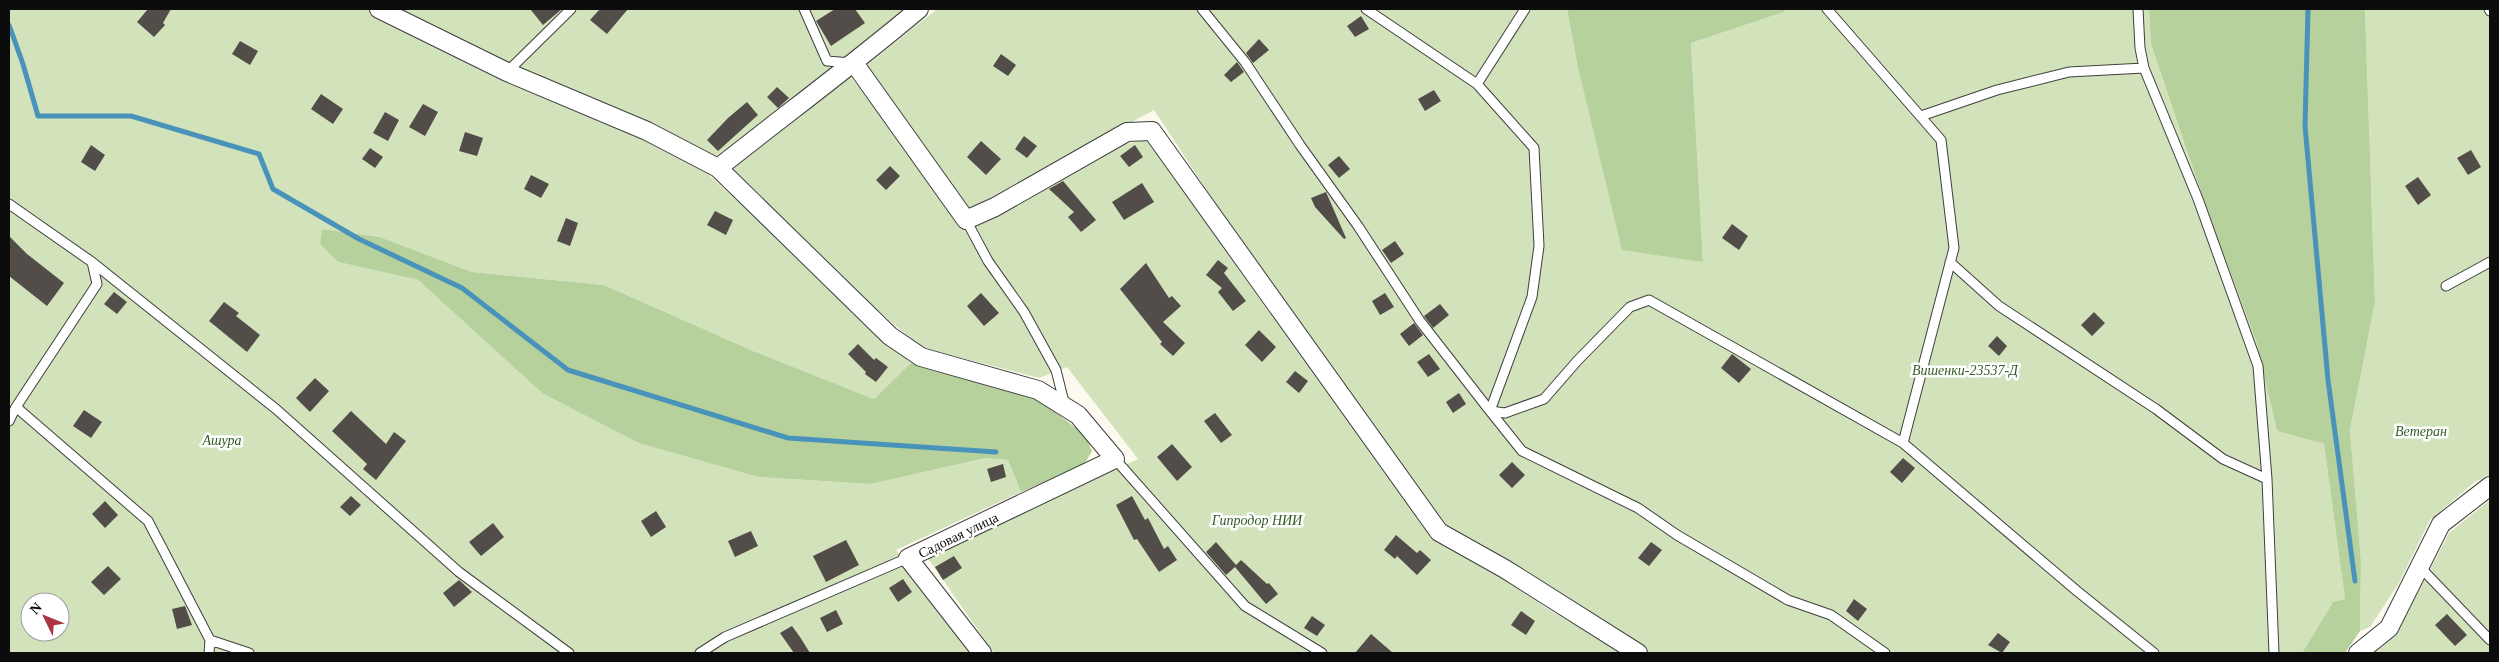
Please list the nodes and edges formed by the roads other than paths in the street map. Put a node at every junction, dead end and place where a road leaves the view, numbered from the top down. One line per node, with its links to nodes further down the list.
1 (379, 9): 12 (street)
2 (571, 9): 12 (lane)
3 (804, 9): 10 (lane)
4 (919, 9): 10 (street)
5 (1202, 9): 24 (lane)
6 (1366, 9): 13 (lane)
7 (1525, 9): 13 (lane)
8 (1827, 9): 14 (lane)
9 (2138, 9): 11 (lane)
10 (854, 63): 15 (street); 17 (street)
11 (2144, 68): 14 (lane); 28 (lane)
12 (507, 72): 15 (street)
13 (1477, 84): 24 (lane)
14 (1921, 116): 19 (lane)
15 (718, 168): 23 (street)
16 (9, 204): 18 (lane)
17 (966, 220): 23 (lane); 40 (street)
18 (92, 262): 22 (lane); 36 (lane)
19 (1950, 262): 26 (lane); 28 (lane)
20 (2490, 262): 21 (lane)
21 (2446, 286)
22 (16, 407): 25 (lane); 32 (lane)
23 (1065, 407): 27 (street)
24 (1490, 411): 26 (lane); 41 (lane)
25 (9, 420)
26 (1903, 443): 42 (lane)
27 (1115, 459): 30 (street, Садовая улица); 39 (lane)
28 (2267, 479): 43 (lane)
29 (2490, 486): 31 (street)
30 (908, 558): 37 (lane); 38 (street, Садовая улица)
31 (2420, 568): 33 (lane); 44 (street)
32 (210, 640): 34 (lane); 35 (lane)
33 (2490, 640)
34 (209, 653)
35 (249, 653)
36 (568, 653)
37 (700, 653)
38 (982, 653)
39 (1322, 653)
40 (1638, 653)
41 (1885, 653)
42 (2154, 653)
43 (2274, 653)
44 (2358, 653)

